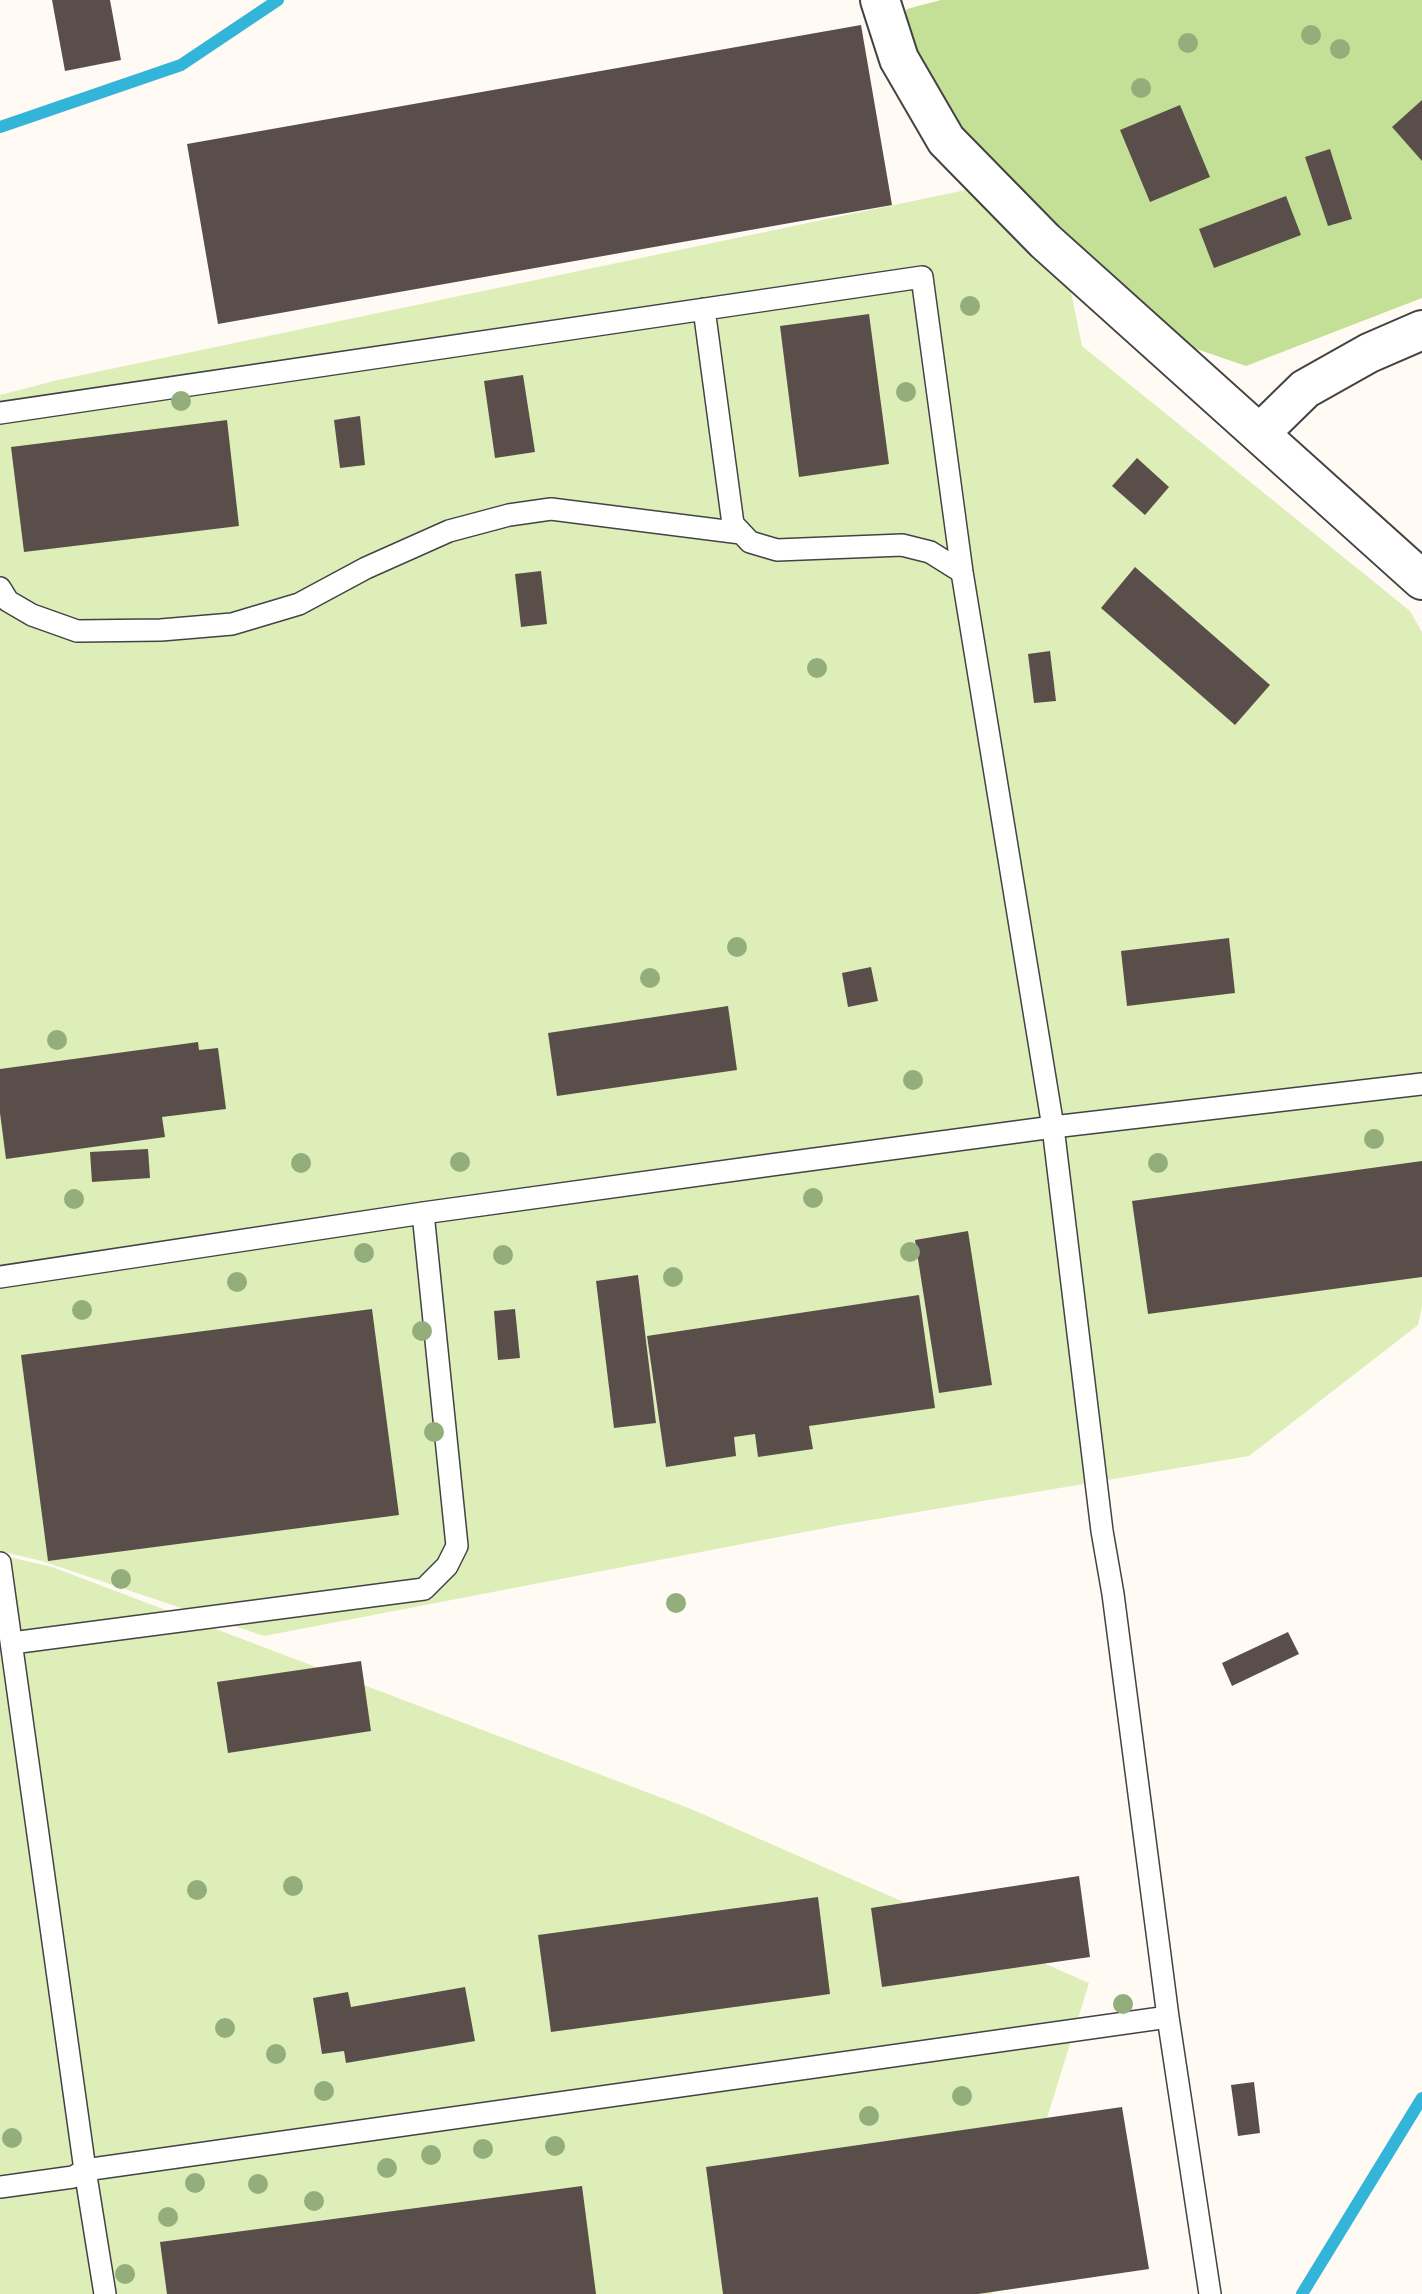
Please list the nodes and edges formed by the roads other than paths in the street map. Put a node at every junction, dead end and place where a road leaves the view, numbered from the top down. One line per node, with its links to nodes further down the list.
1 (880, 0): 5 (street)
2 (704, 309): 4 (lane); 6 (lane); 7 (lane)
3 (1422, 330): 5 (street)
4 (0, 413)
5 (1260, 433): 8 (street)
6 (741, 533): 7 (lane); 9 (lane)
7 (962, 572): 11 (lane)
8 (1422, 580)
9 (0, 588)
10 (1422, 1084): 11 (lane)
11 (1053, 1127): 12 (lane); 16 (lane)
12 (423, 1213): 13 (lane); 15 (lane)
13 (0, 1277)
14 (0, 1563): 15 (lane)
15 (12, 1643): 17 (lane)
16 (1168, 2017): 17 (lane); 20 (lane)
17 (85, 2170): 18 (lane); 19 (lane)
18 (0, 2187)
19 (105, 2294)
20 (1210, 2294)

